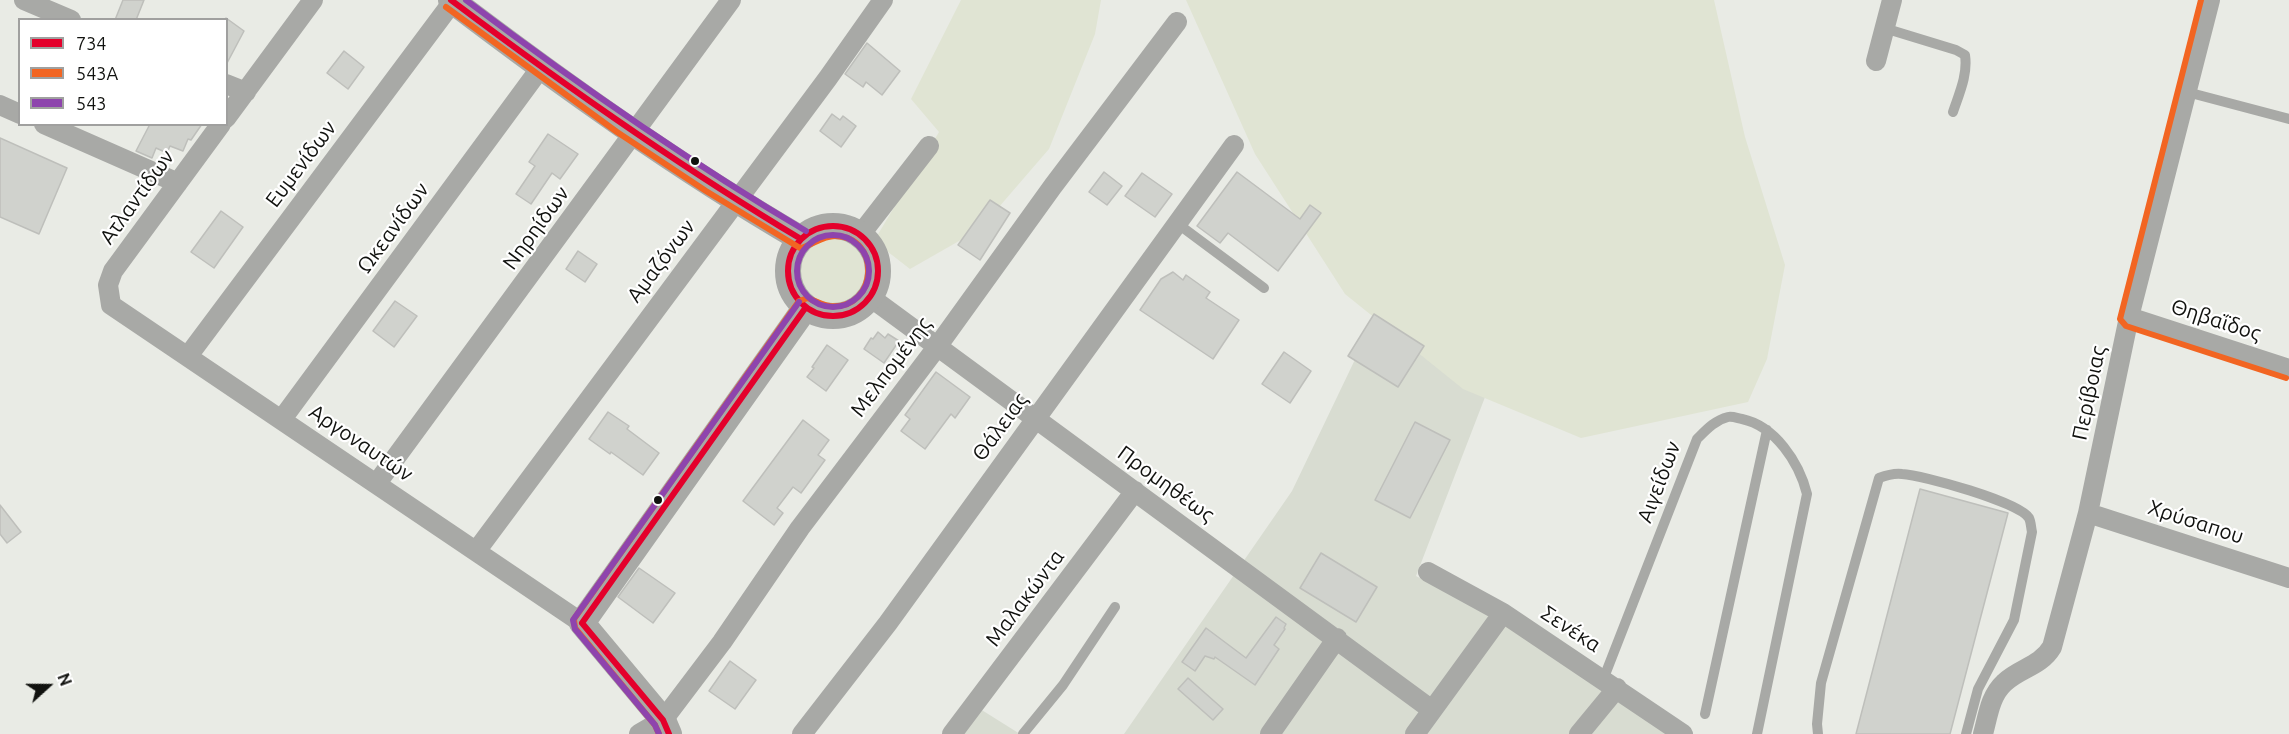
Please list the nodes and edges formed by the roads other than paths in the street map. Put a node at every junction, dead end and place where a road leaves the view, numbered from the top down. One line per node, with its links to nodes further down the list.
1 (24, 0): 8 (street)
2 (313, 0): 14 (street)
3 (731, 0): 23 (street, Νηρηίδων)
4 (883, 0): 27 (street, Αμαζόνων)
5 (1892, 0): 10 (street)
6 (2210, 0): 15 (street, Περίβοιας)
7 (453, 1): 12 (street); 37 (street, Ευμενίδων)
8 (66, 18)
9 (1177, 22): 36 (street, Μελπομένης)
10 (1884, 28): 11 (street); 17 (lane)
11 (1875, 62)
12 (542, 66): 23 (street); 40 (street, Ωκεανίδων)
13 (228, 85): 14 (street)
14 (246, 92): 19 (street)
15 (2187, 92): 20 (lane); 35 (street, Περίβοιας)
16 (0, 105): 18 (street)
17 (1953, 112)
18 (18, 113)
19 (228, 115)
20 (2289, 119)
21 (49, 126): 26 (street)
22 (220, 126): 26 (street, Ατλαντίδων)
23 (636, 133): 27 (street); 42 (street, Νηρηίδων)
24 (929, 146): 29 (street)
25 (1234, 146): 28 (street, Θάλειας)
26 (178, 183): 33 (street, Ατλαντίδων)
27 (735, 201): 30 (street); 45 (street, Αμαζόνων)
28 (1178, 224): 31 (lane); 39 (street, Θάλειας)
29 (860, 235): 30 (street); 32 (street)
30 (801, 239): 34 (street)
31 (1264, 288)
32 (870, 297): 34 (street); 36 (street, Προμηθέως)
33 (111, 304): 37 (street, Αργοναυτών)
34 (806, 307): 50 (street)
35 (2129, 317): 38 (street, Θηβαΐδος); 44 (street, Περίβοιας)
36 (937, 346): 39 (street, Προμηθέως); 55 (street, Μελπομένης)
37 (188, 356): 40 (street, Αργοναυτών)
38 (2289, 369)
39 (1035, 418): 43 (street, Προμηθέως); 57 (street, Θάλειας)
40 (282, 419): 42 (street, Αργοναυτών)
41 (1767, 430): 52 (lane, Αιγείδων); 54 (lane); 64 (lane, Αιγείδων)
42 (377, 483): 45 (street, Αργοναυτών)
43 (1135, 491): 51 (street, Προμηθέως); 58 (street, Μαλακώντα)
44 (2088, 513): 47 (street, Χρύσαπου); 67 (street, Περίβοιας)
45 (477, 550): 50 (street, Αργοναυτών)
46 (1428, 572): 49 (street, Σενέκα)
47 (2289, 578)
48 (1115, 607): 59 (lane)
49 (1503, 613): 52 (street, Σενέκα); 53 (street)
50 (582, 622): 55 (street)
51 (1337, 638): 53 (street, Προμηθέως); 60 (street)
52 (1610, 684): 62 (street); 63 (street, Σενέκα)
53 (1432, 710): 61 (street)
54 (1705, 714)
55 (666, 727): 56 (street, Μελπομένης)
56 (639, 734)
57 (802, 734)
58 (952, 734)
59 (1023, 734)
60 (1270, 734)
61 (1415, 734)
62 (1579, 734)
63 (1683, 734)
64 (1757, 734)
65 (1818, 734): 66 (lane)
66 (1966, 734)
67 (1983, 734)

